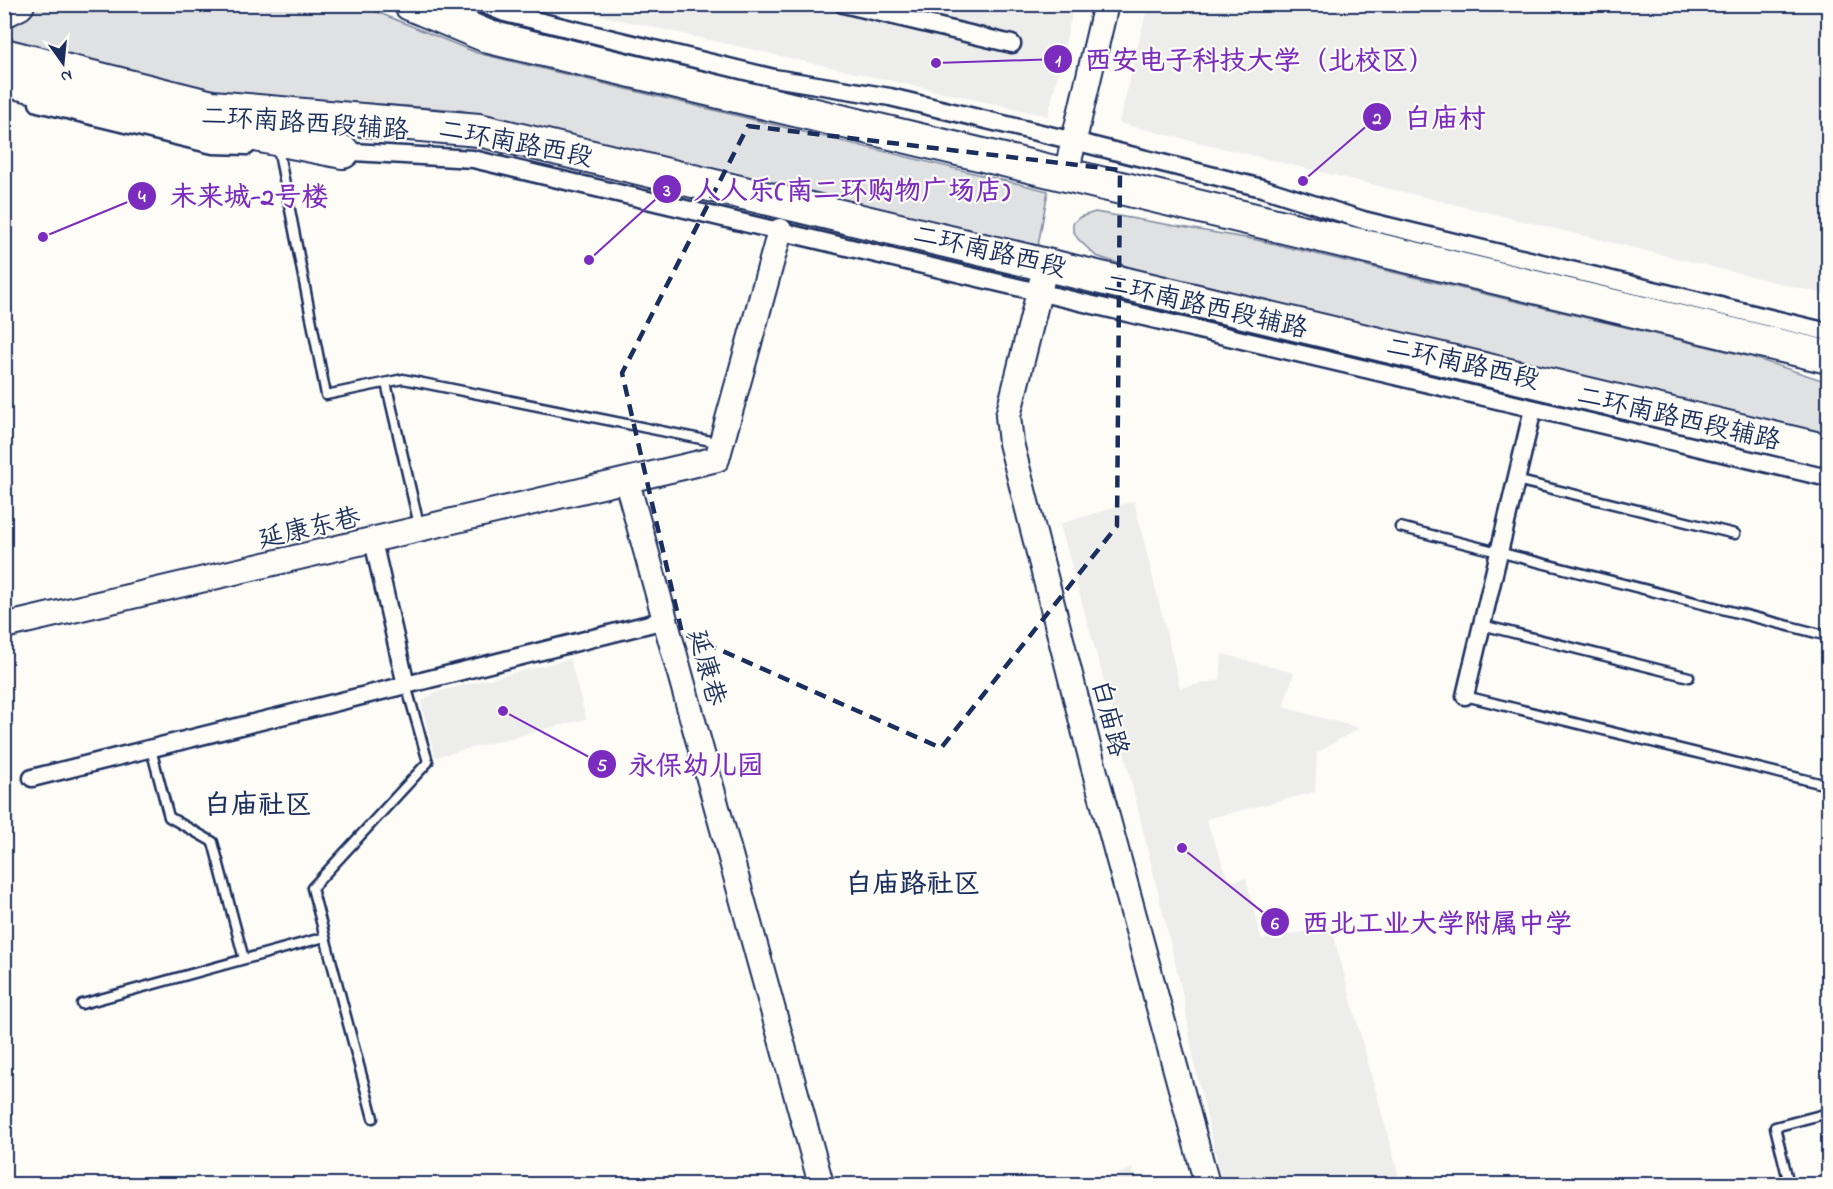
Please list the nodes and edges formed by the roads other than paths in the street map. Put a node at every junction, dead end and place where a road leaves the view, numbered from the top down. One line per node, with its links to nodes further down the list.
1 (18, 4): 6 (highway)
2 (410, 4): 15 (highway)
3 (483, 4): 12 (street)
4 (843, 4): 7 (street)
5 (1106, 4): 12 (street)
6 (4, 11)
7 (1012, 44)
8 (4, 55): 11 (highway, 二环南路西段)
9 (4, 80): 11 (highway)
10 (4, 96): 13 (street, 二环南路西段辅路)
11 (210, 116): 14 (highway); 17 (highway, 二环南路西段)
12 (1074, 141): 15 (street); 18 (street)
13 (278, 148): 14 (street, 二环南路西段辅路); 20 (lane)
14 (344, 152): 16 (street, 二环南路西段辅路)
15 (1066, 174): 19 (highway)
16 (780, 231): 17 (street, 二环南路西段辅路); 22 (street)
17 (1042, 278): 21 (street, 二环南路西段辅路); 23 (highway, 二环南路西段); 48 (street, 白庙路)
18 (1828, 332)
19 (1828, 357)
20 (386, 383): 22 (lane); 28 (lane)
21 (1533, 409): 24 (street, 二环南路西段辅路); 25 (street)
22 (721, 443): 26 (street)
23 (1828, 451)
24 (1828, 478)
25 (1516, 480): 29 (lane); 31 (street)
26 (627, 482): 28 (street, 延康东巷); 32 (street, 延康巷)
27 (1400, 527): 31 (lane)
28 (420, 530): 30 (street, 延康东巷)
29 (1735, 534)
30 (373, 541): 34 (street, 延康东巷); 37 (street)
31 (1499, 551): 33 (street); 35 (lane)
32 (665, 620): 37 (street); 47 (street, 延康巷)
33 (1482, 625): 36 (lane); 38 (street)
34 (4, 626)
35 (1828, 636)
36 (1689, 676)
37 (406, 685): 39 (street); 42 (lane)
38 (1465, 696): 41 (lane)
39 (151, 748): 40 (street); 43 (lane)
40 (32, 778)
41 (1827, 786)
42 (325, 938): 43 (lane); 46 (lane)
43 (244, 960): 44 (lane)
44 (82, 1004)
45 (1828, 1113): 49 (lane)
46 (373, 1118)
47 (821, 1185)
48 (1207, 1185)
49 (1790, 1185)

